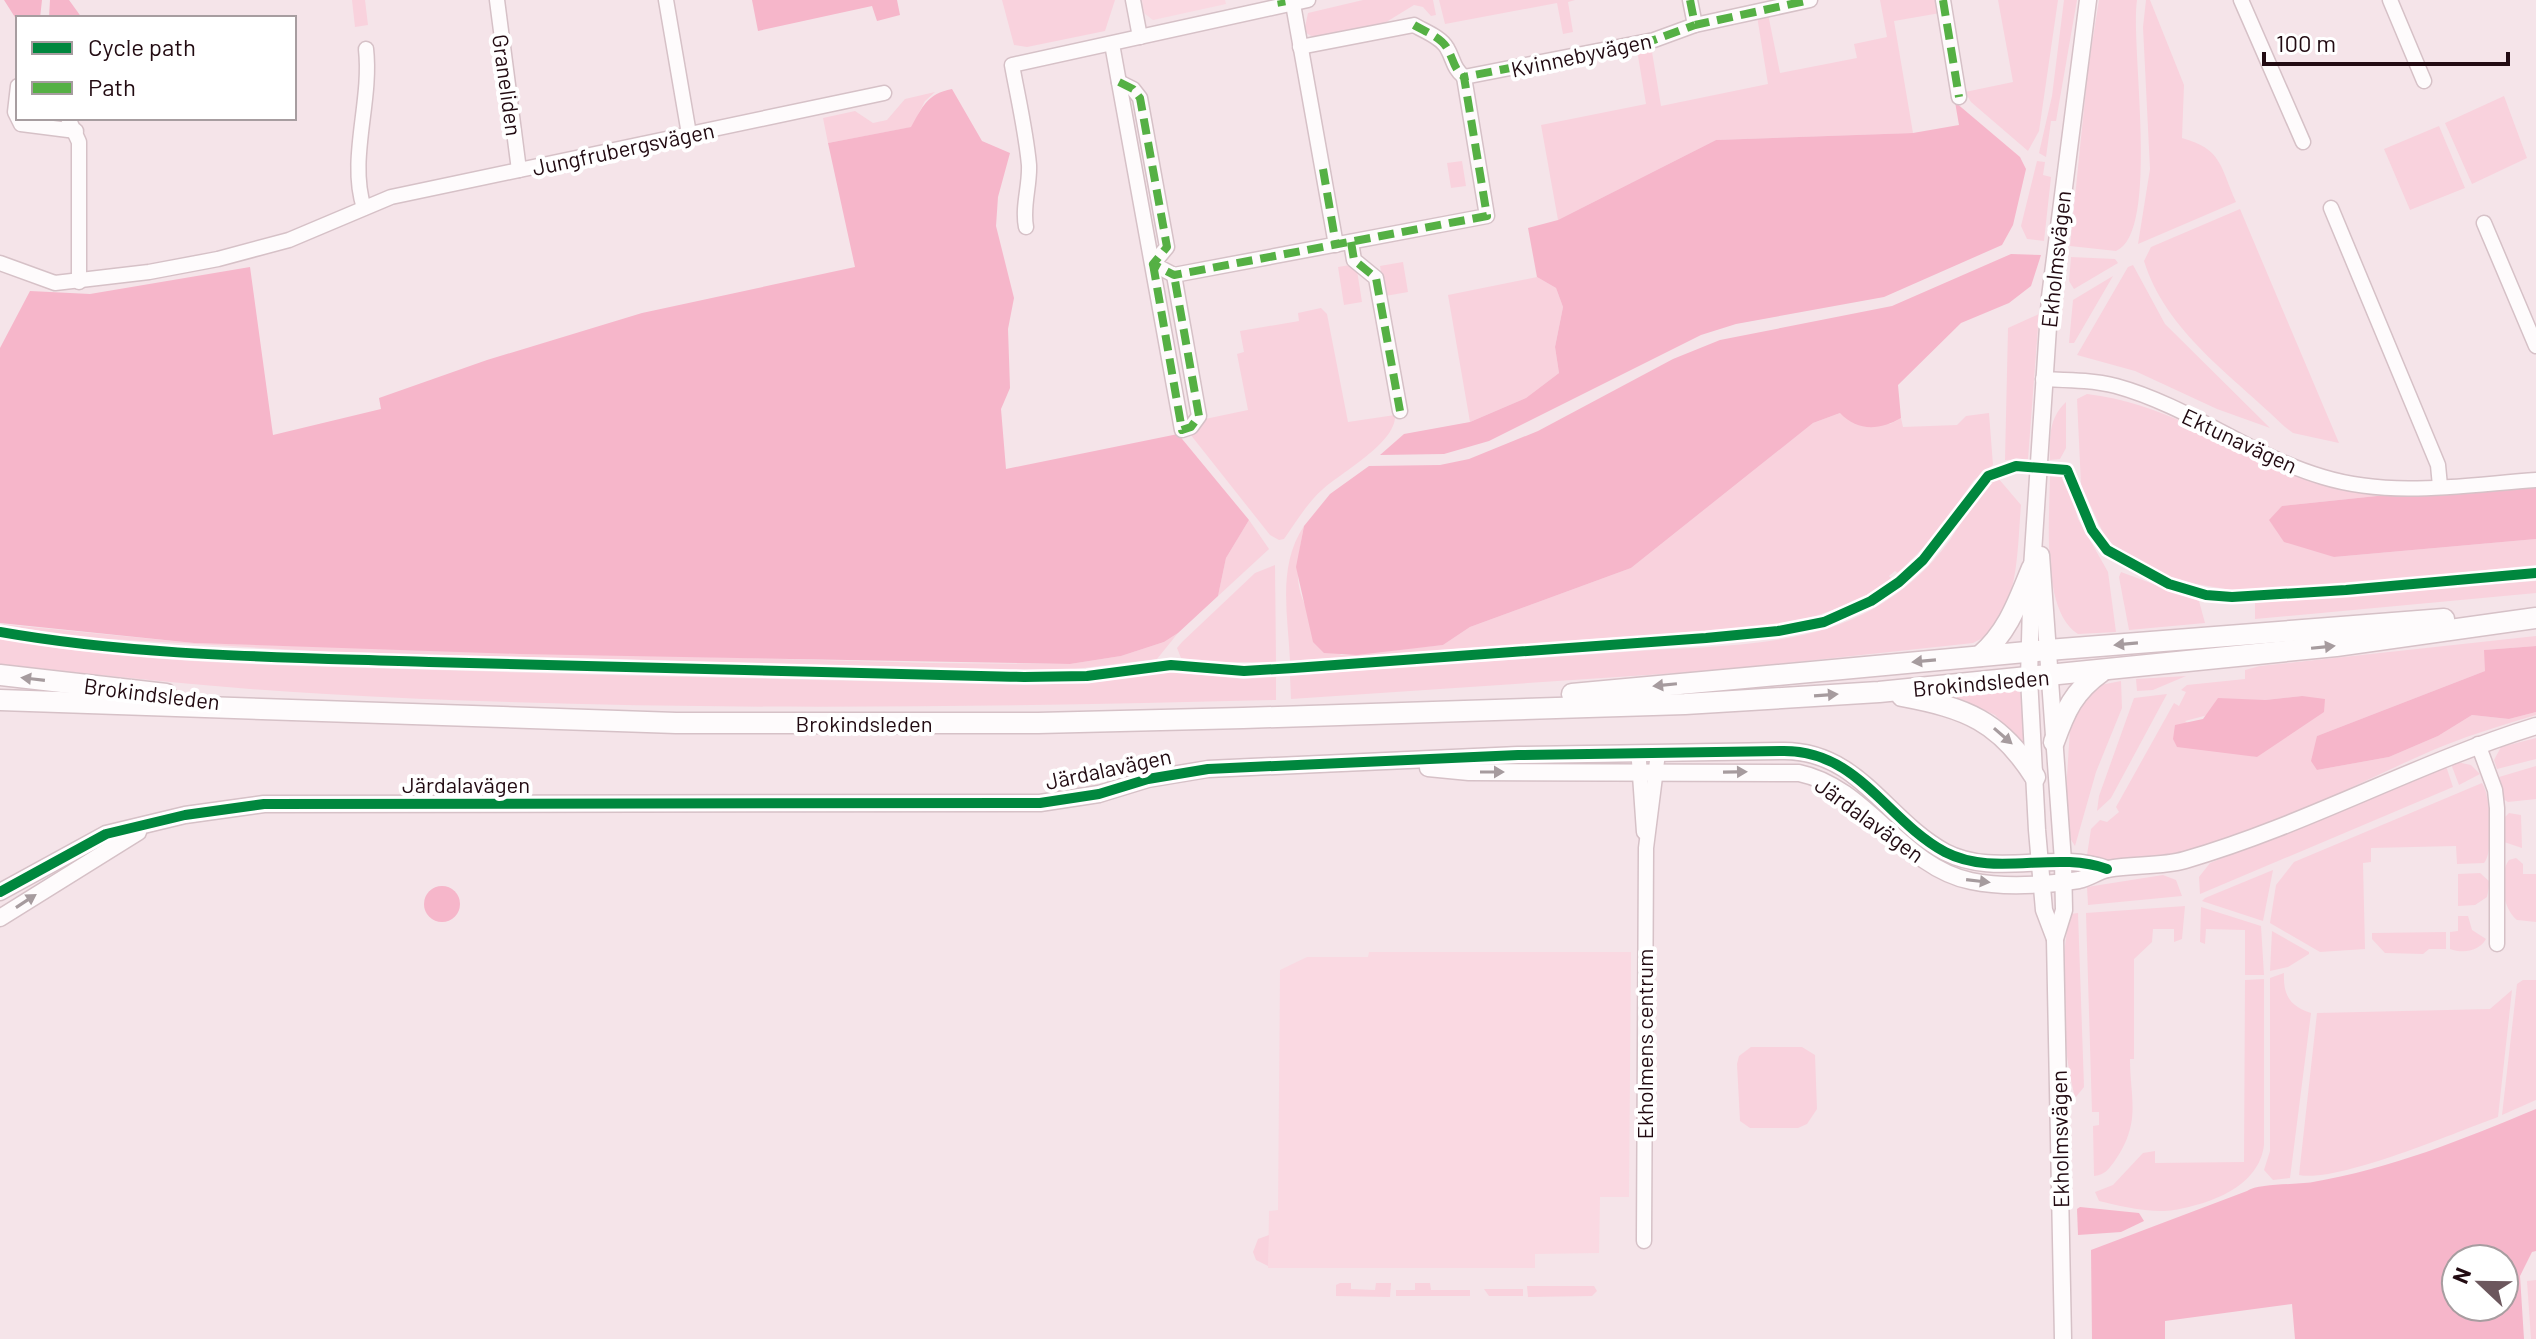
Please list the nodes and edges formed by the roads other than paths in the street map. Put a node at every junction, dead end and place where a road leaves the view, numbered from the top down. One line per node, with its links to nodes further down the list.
1 (497, 0): 24 (street, Graneliden)
2 (666, 0): 22 (street)
3 (1133, 0): 12 (street)
4 (1690, 0): 11 (street)
5 (1810, 0): 11 (street, Kvinnebyvägen)
6 (1943, 0): 19 (street)
7 (2088, 0): 35 (street, Ekholmsvägen)
8 (2241, 0): 23 (street)
9 (2390, 0): 17 (street)
10 (1291, 2): 12 (street); 14 (street)
11 (1695, 25): 16 (street, Kvinnebyvägen)
12 (1140, 37): 13 (street)
13 (1112, 44): 28 (street); 31 (street)
14 (1300, 47): 16 (street); 29 (street)
15 (366, 49): 25 (street)
16 (1464, 77): 29 (street)
17 (2424, 81)
18 (884, 93): 22 (street, Jungfrubergsvägen)
19 (1959, 97)
20 (19, 120): 21 (street)
21 (72, 124): 33 (street)
22 (689, 134): 24 (street, Jungfrubergsvägen)
23 (2303, 142)
24 (519, 170): 25 (street, Jungfrubergsvägen)
25 (364, 208): 33 (street, Jungfrubergsvägen)
26 (2331, 208): 38 (street)
27 (2484, 223): 34 (street)
28 (1026, 227)
29 (1344, 244): 32 (street); 36 (street)
30 (0, 263): 33 (street, Jungfrubergsvägen)
31 (1153, 264): 32 (street); 32 (street)
32 (1174, 275)
33 (79, 282)
34 (2536, 346)
35 (2043, 379): 38 (street, Ektunavägen); 39 (street, Ekholmsvägen)
36 (1400, 411)
37 (2536, 480): 38 (street, Ektunavägen)
38 (2440, 486)
39 (2038, 519): 40 (street, Ekholmsvägen); 42 (street, Ekholmsvägen)
40 (2032, 568): 42 (street, Ekholmsvägen); 43 (main road)
41 (2536, 615): 42 (main road, Brokindsleden, one-way to 42); 44 (main road, Brokindsleden, one-way to 41)
42 (2038, 651): 43 (main road, Brokindsleden); 46 (street, Ekholmsvägen)
43 (1980, 656): 50 (main road, Brokindsleden, one-way to 50)
44 (2101, 671): 46 (main road, Brokindsleden); 52 (main road)
45 (0, 675): 49 (main road, Brokindsleden, one-way to 45)
46 (2039, 677): 47 (main road, Brokindsleden); 52 (street, Ekholmsvägen); 59 (street, Ekholmsvägen)
47 (1879, 692): 50 (main road, Brokindsleden, one-way to 47); 59 (main road, one-way to 59)
48 (0, 700): 49 (main road, Brokindsleden)
49 (305, 710): 50 (main road, Brokindsleden)
50 (1424, 710)
51 (2536, 726): 53 (street, Järdalavägen)
52 (2054, 742): 63 (street, Ekholmsvägen)
53 (2478, 744): 64 (street, Järdalavägen); 70 (street)
54 (1640, 753): 55 (street, Järdalavägen); 56 (street, Järdalavägen); 57 (street, Ekholmens centrum)
55 (1658, 753): 58 (street, Ekholmens centrum); 62 (street, Järdalavägen)
56 (1387, 763): 57 (street, Järdalavägen, one-way to 57); 60 (street, Järdalavägen)
57 (1638, 773): 58 (street, Järdalavägen); 61 (street, Ekholmens centrum)
58 (1657, 773): 61 (street, Ekholmens centrum); 66 (street, Järdalavägen, one-way to 66)
59 (2035, 777): 62 (street, Ekholmsvägen)
60 (157, 822): 67 (street, Järdalavägen); 68 (street, Järdalavägen, one-way to 60)
61 (1646, 848): 71 (street, Ekholmens centrum)
62 (2041, 861): 63 (street, Järdalavägen); 66 (street, Ekholmsvägen)
63 (2063, 861): 64 (street, Järdalavägen); 65 (street, Ekholmsvägen)
64 (2107, 869): 65 (street, Järdalavägen)
65 (2063, 881): 66 (street, Järdalavägen); 69 (street, Ekholmsvägen)
66 (2042, 883): 69 (street, Ekholmsvägen)
67 (0, 892)
68 (0, 918)
69 (2055, 939): 72 (street, Ekholmsvägen)
70 (2497, 944)
71 (1644, 1241)
72 (2063, 1339)

